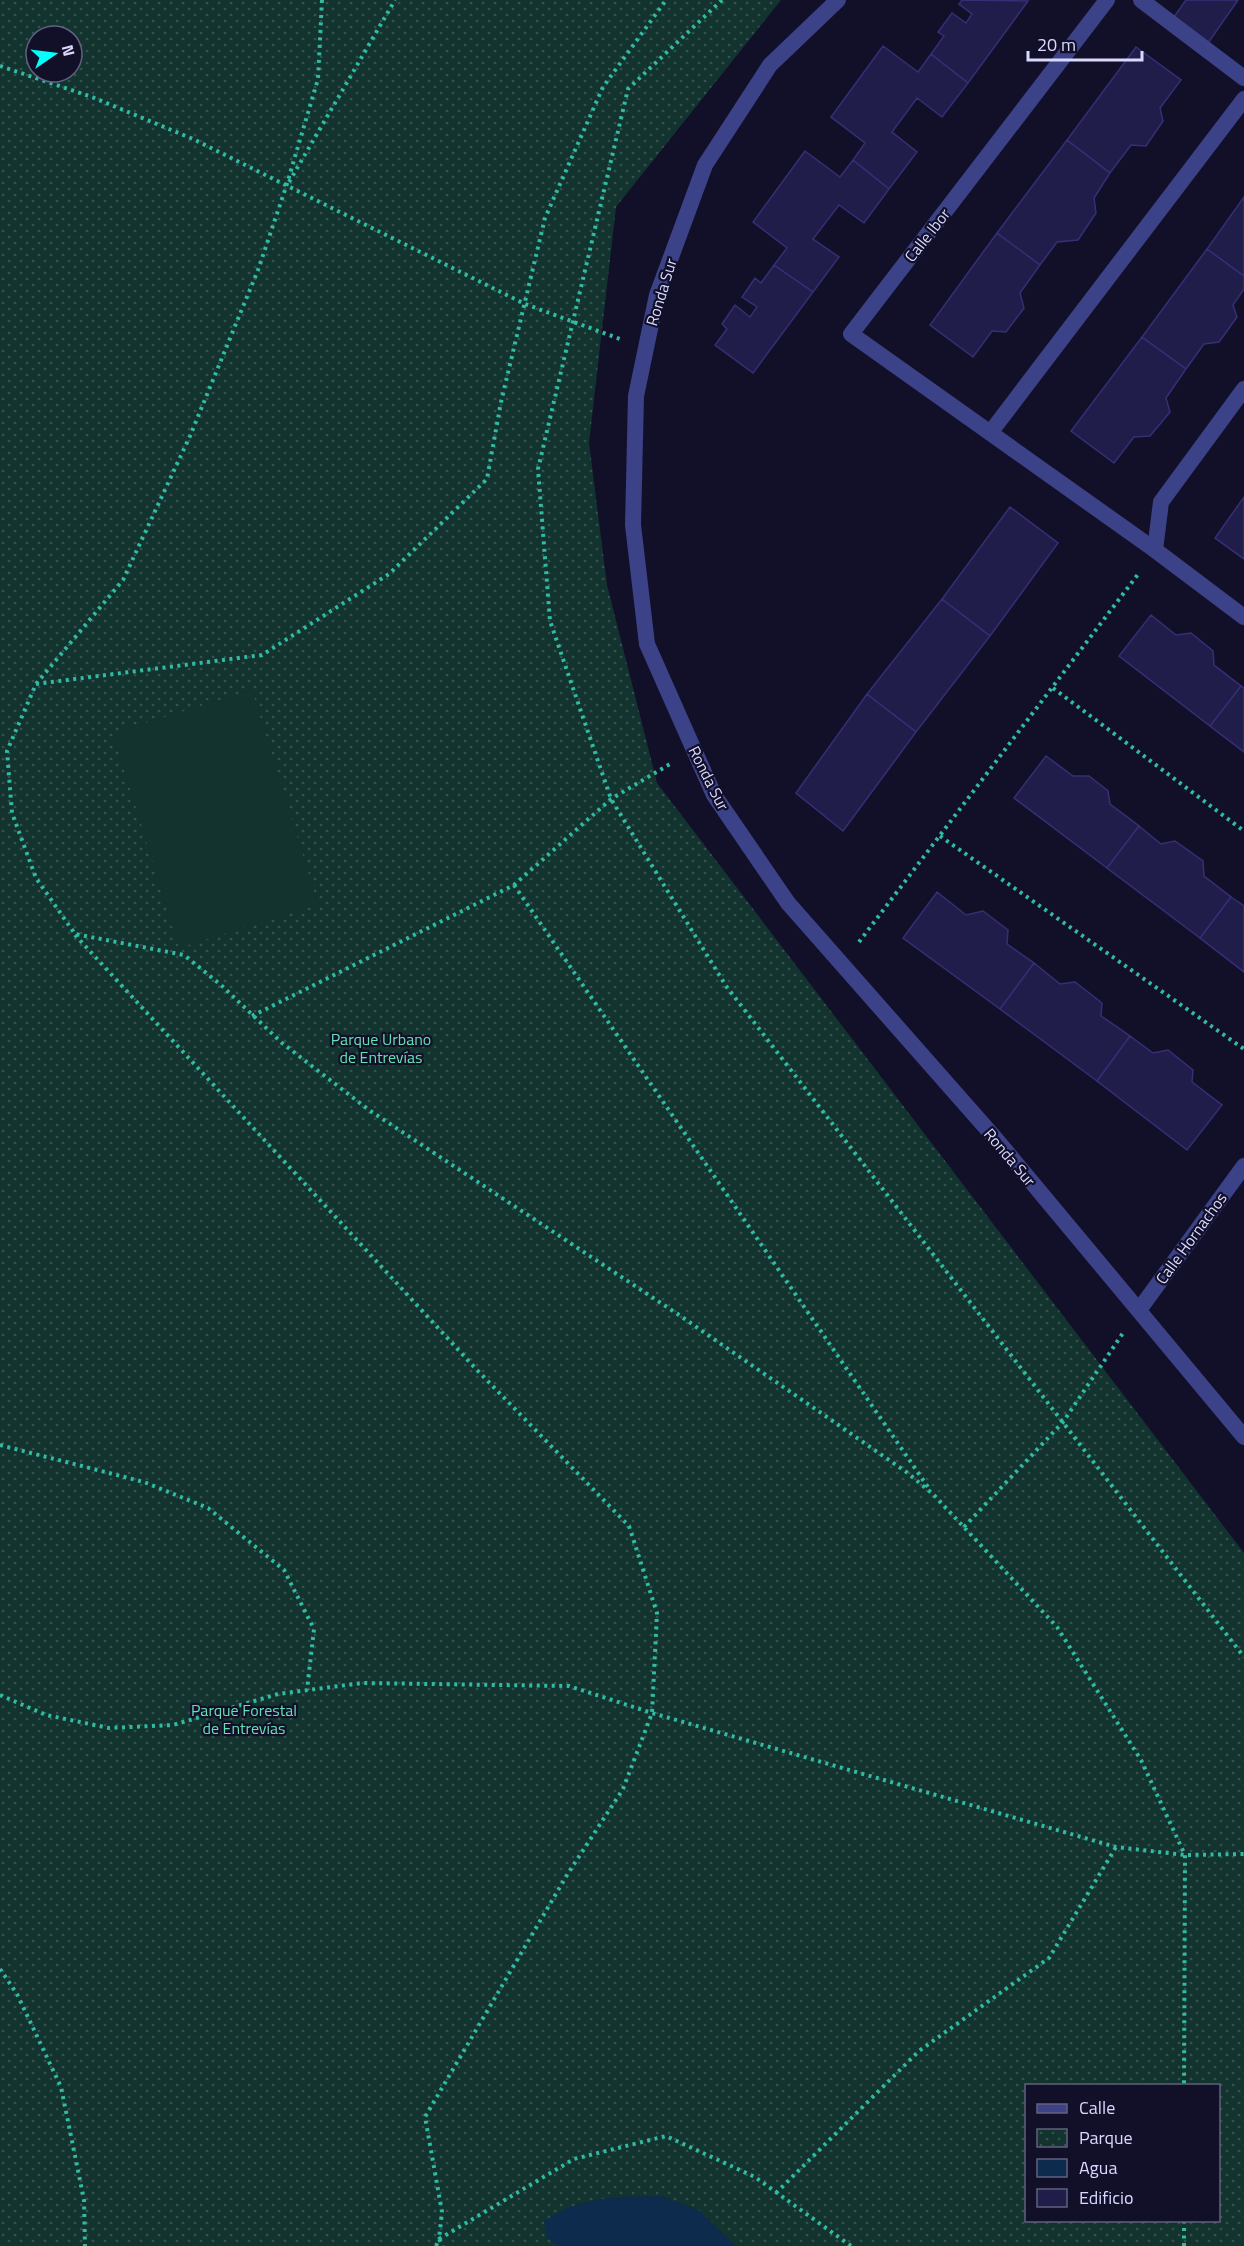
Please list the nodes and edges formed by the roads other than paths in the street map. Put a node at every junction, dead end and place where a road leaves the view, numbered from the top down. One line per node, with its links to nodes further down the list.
1 (838, 0): 11 (street, Ronda Sur)
2 (1107, 0): 7 (street, Calle Ibor)
3 (1141, 0): 4 (street)
4 (1244, 78)
5 (1244, 99): 7 (street)
6 (1244, 389): 8 (street)
7 (990, 433): 8 (street, Calle Ibor)
8 (1155, 550): 9 (street, Calle Ibor)
9 (1244, 616)
10 (1244, 1166): 11 (street, Calle Hornachos)
11 (1139, 1310): 12 (street, Ronda Sur)
12 (1244, 1437)

